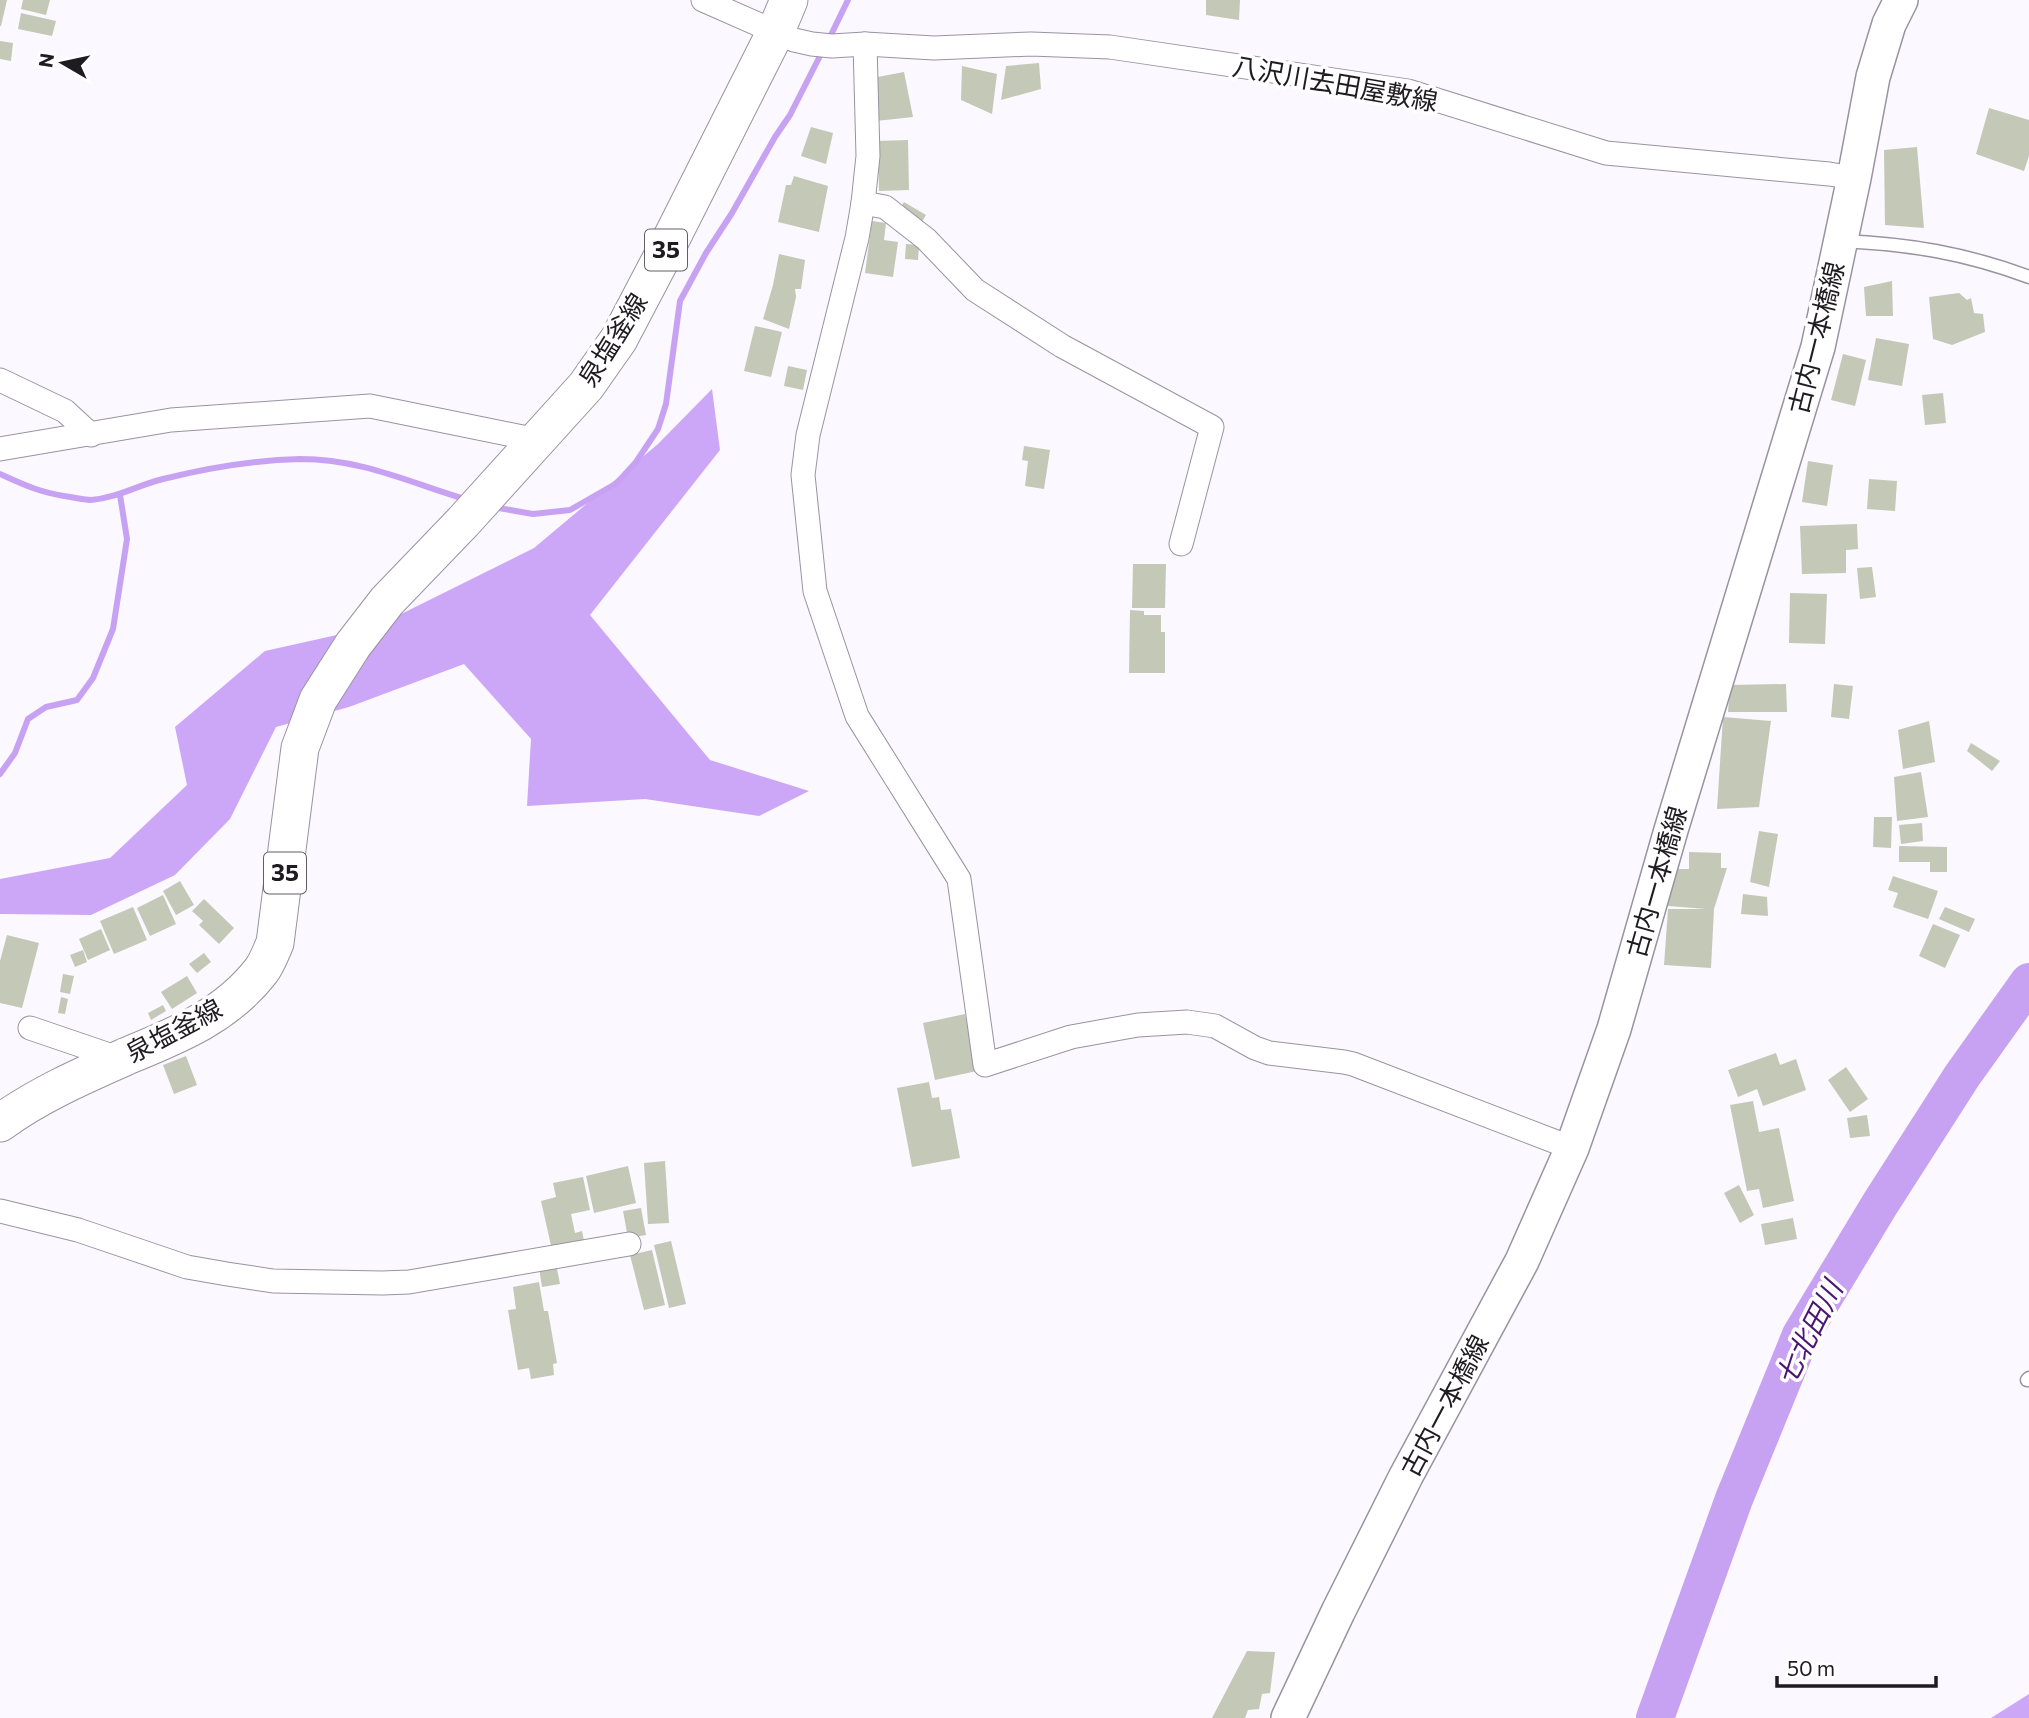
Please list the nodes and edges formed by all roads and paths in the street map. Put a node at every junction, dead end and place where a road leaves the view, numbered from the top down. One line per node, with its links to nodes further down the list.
1 (704, 0): 3 (street, 八沢川去田屋敷線)
2 (1902, 0): 5 (street, 古内一本橋線)
3 (786, 24): 4 (street, 八沢川去田屋敷線); 11 (main road, 泉塩釜線 / 35)
4 (858, 45): 5 (street, 八沢川去田屋敷線); 6 (street)
5 (1854, 178): 7 (street, 古内一本橋線)
6 (863, 203): 13 (street); 17 (street)
7 (1841, 241): 8 (lane); 17 (street, 古内一本橋線)
8 (2029, 277)
9 (0, 380): 10 (street)
10 (91, 435): 11 (street); 12 (street)
11 (537, 440): 15 (main road, 泉塩釜線 / 35)
12 (0, 449)
13 (1181, 544)
14 (30, 1028): 15 (street)
15 (121, 1059): 16 (main road, 泉塩釜線 / 35)
16 (0, 1123)
17 (1572, 1148): 20 (street, 古内一本橋線)
18 (0, 1211): 19 (street)
19 (629, 1244)
20 (1288, 1718)

